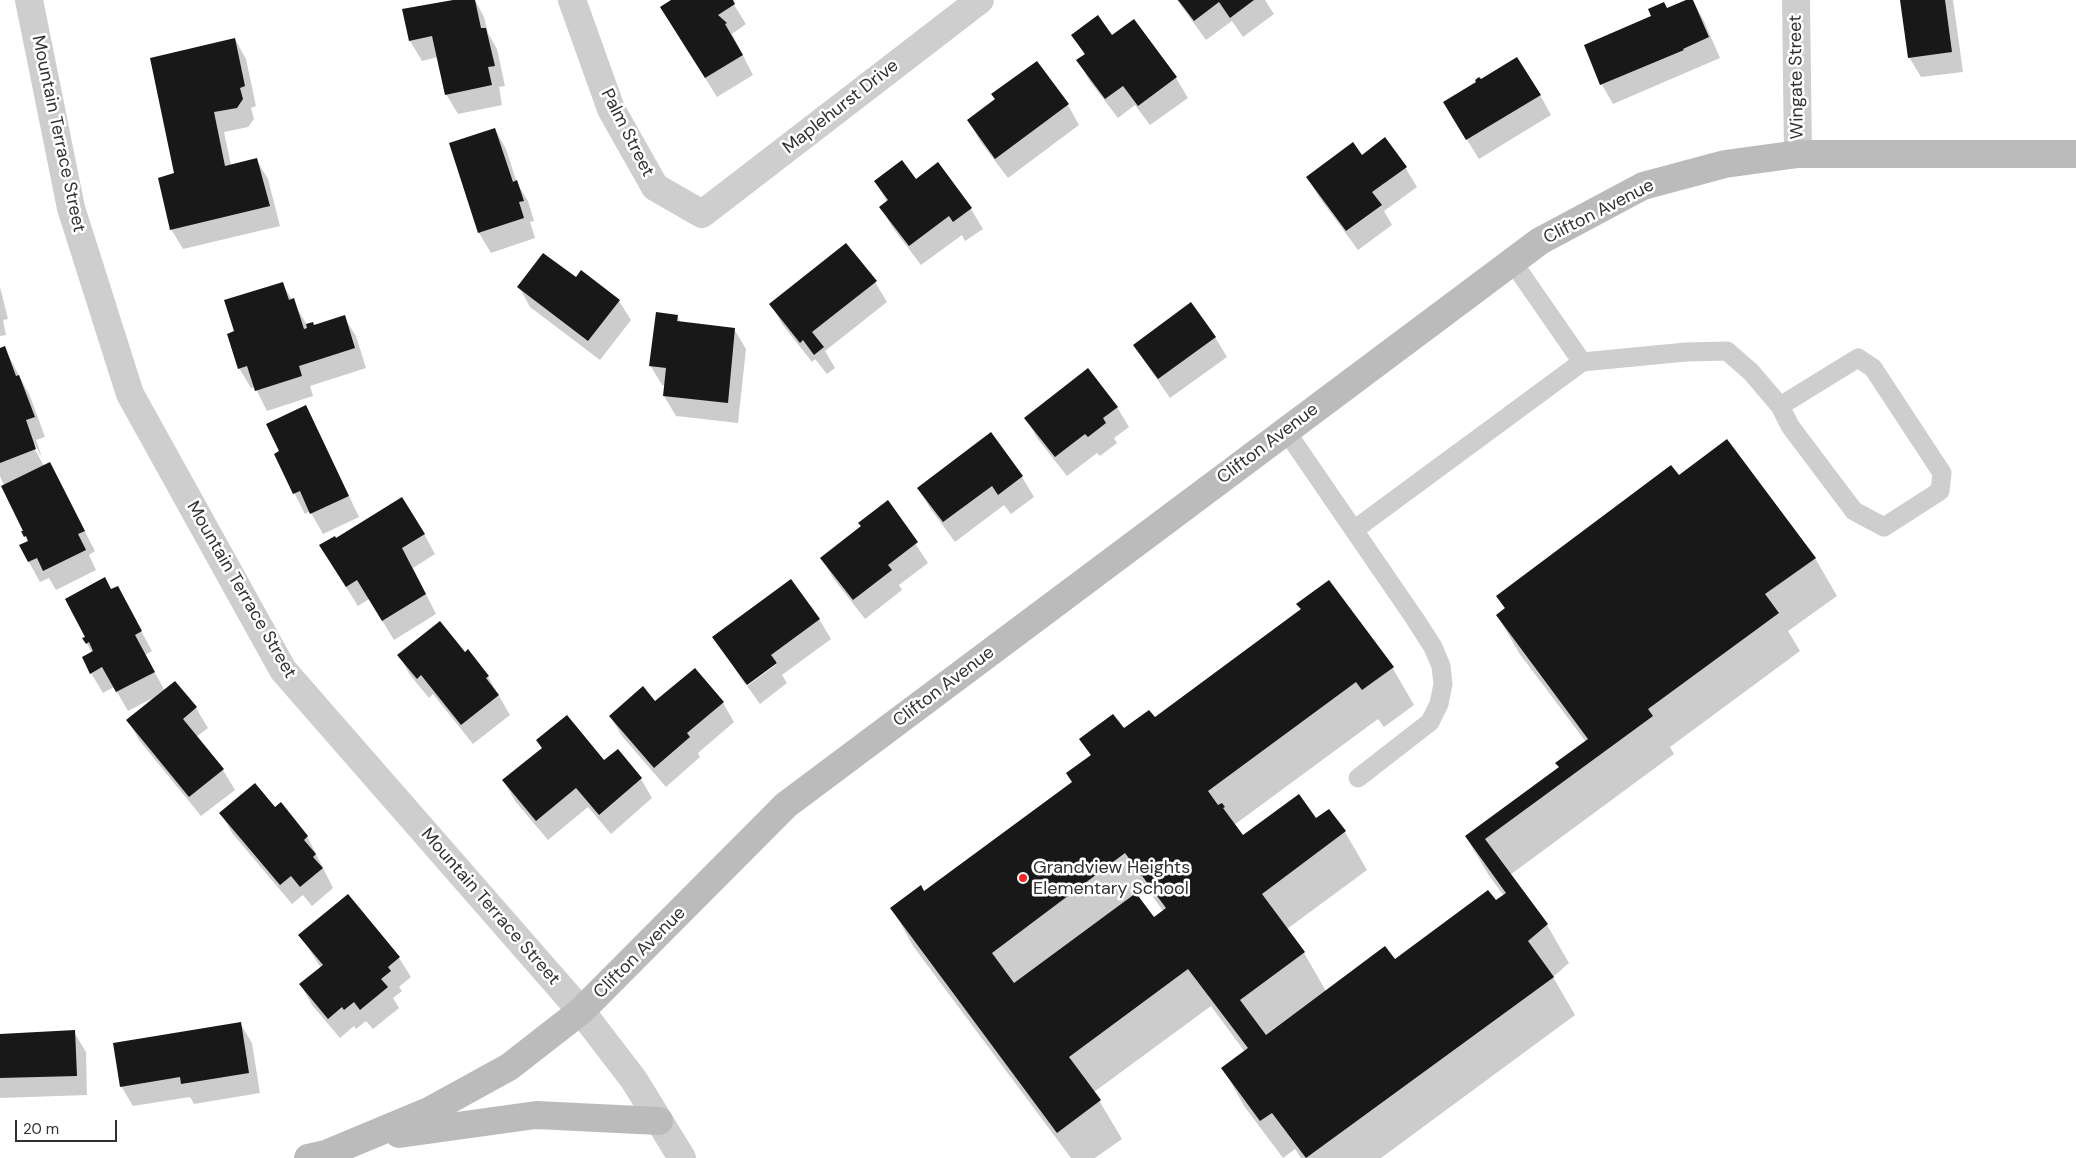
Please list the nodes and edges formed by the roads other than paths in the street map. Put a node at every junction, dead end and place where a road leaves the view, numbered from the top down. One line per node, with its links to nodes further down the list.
1 (29, 0): 14 (street, Mountain Terrace Street)
2 (572, 0): 7 (street, Palm Street)
3 (980, 0): 7 (street, Maplehurst Drive)
4 (1796, 0): 5 (street, Wingate Street)
5 (1798, 154): 6 (main road, Clifton Avenue); 8 (main road, Clifton Avenue)
6 (2076, 154)
7 (702, 214)
8 (1512, 261): 9 (lane); 11 (main road, Clifton Avenue)
9 (1582, 362): 10 (lane); 12 (lane)
10 (1780, 406): 10 (lane)
11 (1286, 431): 12 (lane); 14 (main road, Clifton Avenue)
12 (1354, 530): 13 (lane)
13 (1358, 778)
14 (581, 1011): 15 (street, Mountain Terrace Street); 16 (main road, Clifton Avenue)
15 (660, 1121): 16 (main road); 18 (street, Mountain Terrace Street)
16 (361, 1140): 17 (main road)
17 (308, 1158)
18 (682, 1158)

